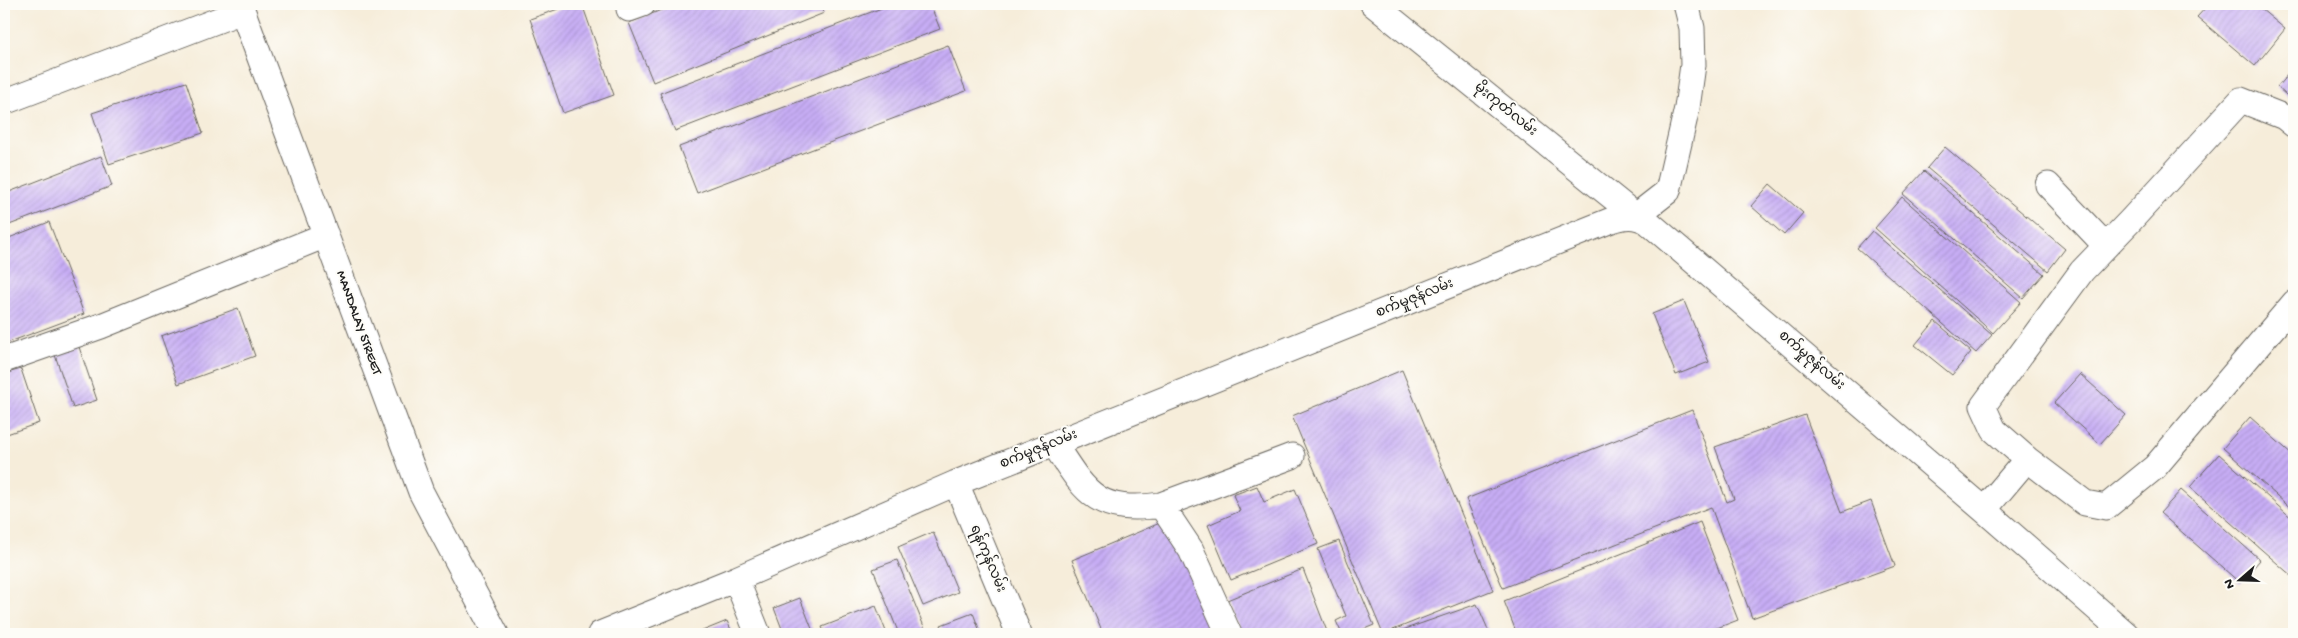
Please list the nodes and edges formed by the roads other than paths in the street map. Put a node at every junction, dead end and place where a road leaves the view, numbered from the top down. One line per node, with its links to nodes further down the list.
1 (1373, 4): 7 (street, မိုးကုတ်လမ်း)
2 (1686, 4): 7 (street)
3 (241, 7): 4 (street); 8 (street, MANDALAY STREET)
4 (4, 102)
5 (2294, 125): 9 (street)
6 (2048, 185): 9 (street)
7 (1636, 216): 12 (street, စက်မှုဇုန်လမ်း); 17 (street, စက်မှုဇုန်လမ်း)
8 (326, 235): 11 (street); 19 (street, MANDALAY STREET)
9 (2106, 246): 14 (street)
10 (2294, 303): 14 (street)
11 (4, 360)
12 (1054, 444): 15 (street, စက်မှုဇုန်လမ်း); 16 (street)
13 (1292, 456): 16 (street)
14 (2027, 459): 17 (street)
15 (956, 483): 18 (street, စက်မှုဇုန်လမ်း); 22 (street, ရန်ကုန်လမ်း)
16 (1161, 505): 23 (street)
17 (1984, 510): 24 (street, စက်မှုဇုန်လမ်း)
18 (736, 579): 20 (street, စက်မှုဇုန်လမ်း); 21 (street)
19 (496, 634)
20 (600, 634)
21 (758, 634)
22 (1019, 634)
23 (1229, 634)
24 (2126, 634)

